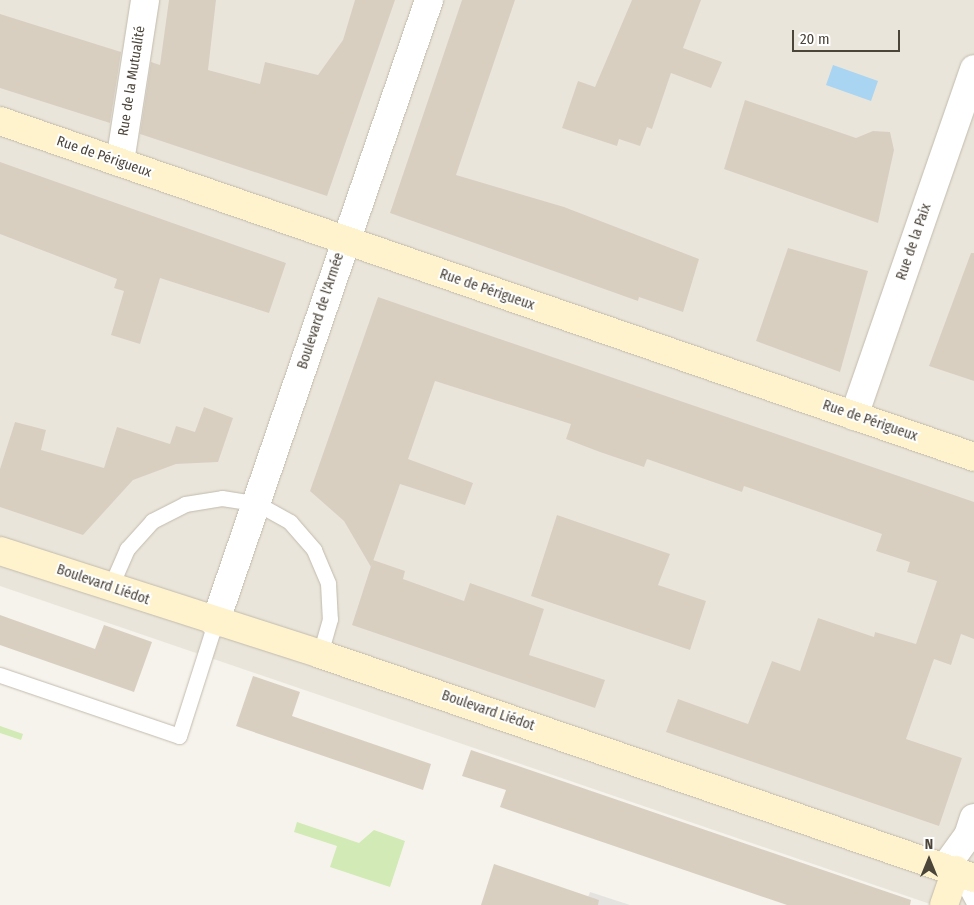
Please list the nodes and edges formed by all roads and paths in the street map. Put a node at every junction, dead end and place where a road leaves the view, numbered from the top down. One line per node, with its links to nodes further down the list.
1 (145, 0): 5 (street, Rue de la Mutualité)
2 (428, 0): 6 (street, Boulevard de l'Armée)
3 (974, 69): 7 (street, Rue de la Paix)
4 (0, 121): 5 (main road, Rue de Périgueux)
5 (120, 162): 6 (main road, Rue de Périgueux)
6 (344, 241): 7 (main road, Rue de Périgueux); 9 (street, Boulevard de l'Armée)
7 (854, 416): 8 (main road, Rue de Périgueux)
8 (974, 458)
9 (258, 504): 11 (lane); 12 (street, Boulevard de l'Armée); 13 (lane)
10 (0, 551): 11 (main road, Boulevard Liédot)
11 (110, 588): 12 (main road, Boulevard Liédot)
12 (216, 623): 13 (main road, Boulevard Liédot); 14 (lane)
13 (320, 654): 16 (main road, Boulevard Liédot)
14 (0, 675)
15 (974, 818): 16 (street)
16 (959, 871): 17 (lane); 18 (main road)
17 (974, 903)
18 (944, 905)

